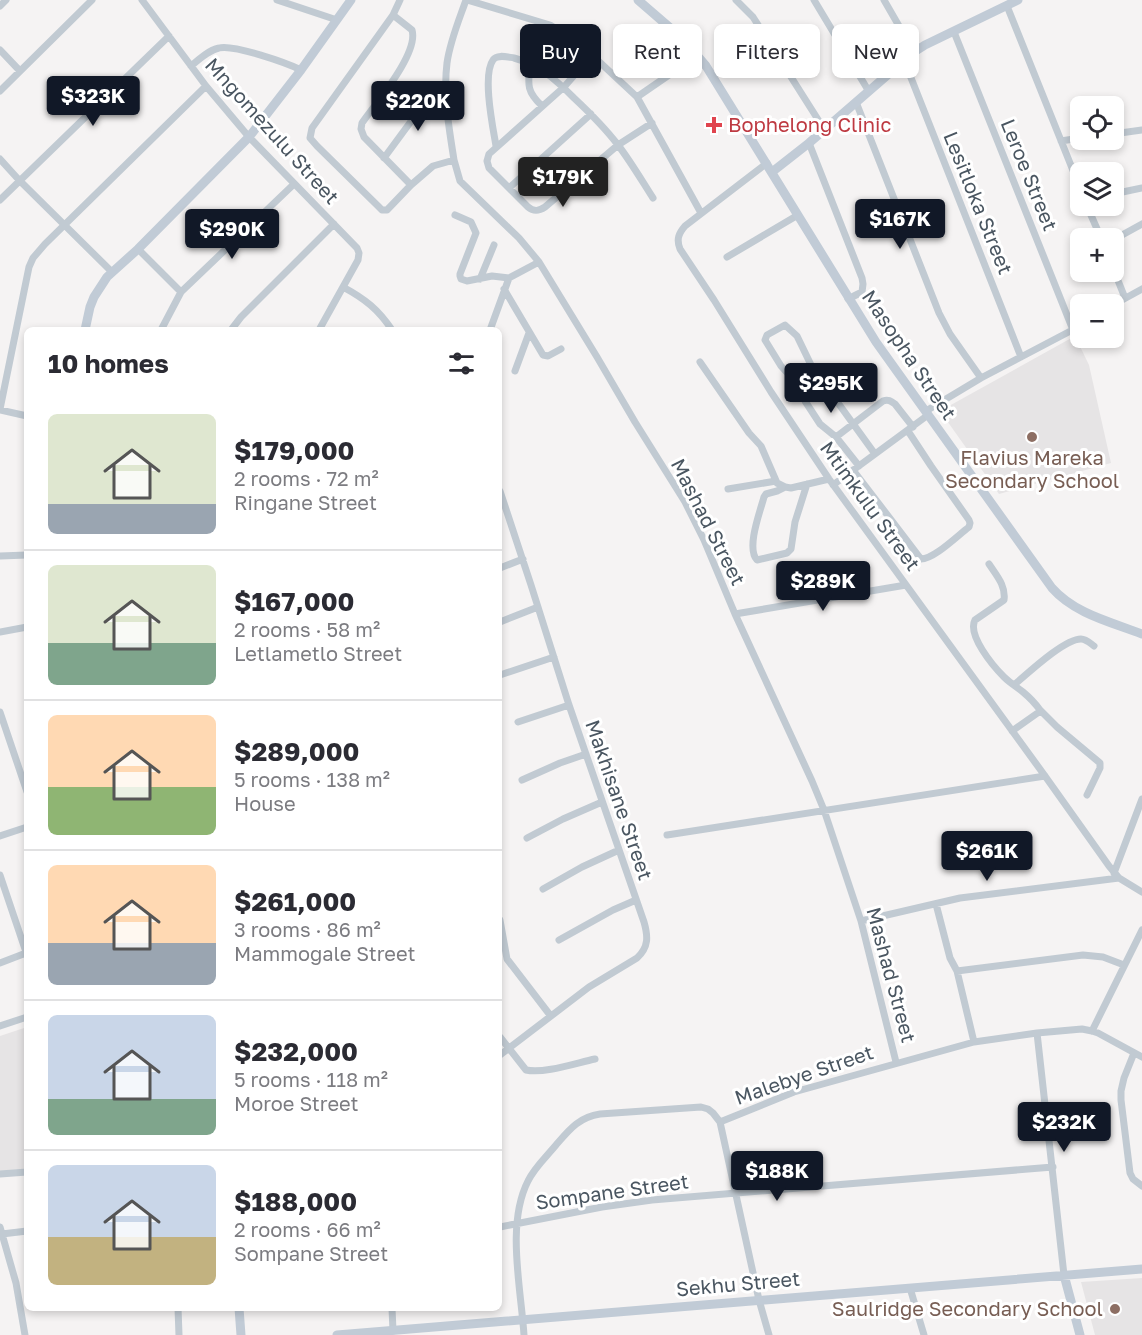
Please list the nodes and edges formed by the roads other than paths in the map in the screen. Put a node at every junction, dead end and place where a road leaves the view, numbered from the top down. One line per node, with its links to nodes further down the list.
1 (6, 0): 13 (street)
2 (92, 0): 29 (street)
3 (142, 0): 21 (street, Mngomezulu Street)
4 (277, 0): 16 (street)
5 (351, 0): 16 (street)
6 (400, 0): 15 (street)
7 (467, 0): 17 (street); 41 (street, Mashad Street)
8 (638, 0): 18 (street, Masopha Street)
9 (736, 0): 46 (street)
10 (814, 0): 38 (street)
11 (884, 0): 19 (street)
12 (1018, 0): 14 (street)
13 (0, 6)
14 (1007, 6): 20 (street); 51 (street)
15 (393, 15): 55 (street); 62 (street)
16 (337, 20): 28 (street)
17 (547, 24)
18 (666, 24)
19 (898, 24)
20 (954, 32): 22 (street); 89 (street, Leroe Street)
21 (169, 36): 27 (street, Mngomezulu Street); 60 (street)
22 (919, 49)
23 (0, 50): 29 (street)
24 (520, 61): 54 (street)
25 (702, 61): 59 (street, Masopha Street)
26 (601, 63): 40 (street)
27 (191, 66): 28 (street); 36 (street, Mngomezulu Street)
28 (301, 70): 49 (street)
29 (20, 71): 39 (street)
30 (528, 78): 43 (street)
31 (553, 78): 37 (street)
32 (572, 78): 37 (street)
33 (665, 78): 40 (street)
34 (882, 78): 38 (street)
35 (911, 78): 99 (street, Lesitloka Street)
36 (206, 86): 49 (street, Mngomezulu Street); 73 (street)
37 (564, 87): 43 (street); 44 (street)
38 (868, 90): 42 (street)
39 (0, 91)
40 (637, 97): 45 (street)
41 (446, 98): 55 (street); 57 (street, Mashad Street)
42 (856, 102): 46 (street); 102 (street)
43 (542, 106): 54 (street)
44 (591, 114): 53 (street); 63 (street)
45 (652, 123): 53 (street); 68 (street)
46 (824, 129): 52 (street)
47 (1142, 130): 48 (street)
48 (1124, 132)
49 (249, 137): 61 (street, Mngomezulu Street); 76 (street)
50 (1070, 140): 51 (street)
51 (1061, 141): 58 (street)
52 (809, 143): 59 (street); 88 (street)
53 (618, 145): 63 (street); 66 (street)
54 (496, 146): 63 (street)
55 (384, 158): 62 (street)
56 (0, 159): 60 (street)
57 (453, 160): 62 (street); 78 (street, Mashad Street)
58 (1070, 163)
59 (769, 168): 68 (street, Mtimkulu Street); 70 (street, Masopha Street)
60 (19, 180): 67 (street); 73 (street)
61 (294, 184): 71 (street, Mngomezulu Street); 86 (street)
62 (411, 185)
63 (508, 188)
64 (1142, 188): 65 (street)
65 (1124, 192)
66 (653, 198)
67 (0, 200)
68 (701, 213): 112 (street, Mtimkulu Street)
69 (455, 215): 81 (street)
70 (798, 215): 77 (street); 88 (street, Masopha Street)
71 (333, 224): 83 (street, Mngomezulu Street); 92 (street)
72 (1142, 224): 74 (street)
73 (64, 225): 79 (street); 103 (street)
74 (1124, 234)
75 (494, 245): 81 (street)
76 (138, 249): 79 (street); 86 (street)
77 (727, 257)
78 (539, 262): 80 (street); 124 (street, Mashad Street)
79 (112, 272): 90 (street)
80 (509, 278): 81 (street); 85 (street)
81 (480, 279)
82 (1119, 282): 87 (street)
83 (343, 287): 93 (street); 94 (street)
84 (1142, 289): 87 (street)
85 (504, 290): 95 (street); 97 (street)
86 (181, 292): 91 (street)
87 (1125, 298)
88 (849, 299): 104 (street, Masopha Street)
89 (1070, 313)
90 (86, 327)
91 (163, 327)
92 (233, 327)
93 (321, 327)
94 (390, 327)
95 (491, 327)
96 (1070, 331): 99 (street)
97 (529, 333): 98 (street); 101 (street)
98 (561, 349)
99 (1021, 357): 102 (street)
100 (700, 362): 111 (street)
101 (515, 372)
102 (981, 378): 104 (street)
103 (0, 409): 105 (street)
104 (927, 413): 107 (street); 128 (street, Masopha Street)
105 (24, 415)
106 (854, 424): 107 (street); 108 (street); 108 (street); 109 (street)
107 (910, 429): 109 (street); 110 (street)
108 (836, 438): 110 (street)
109 (875, 454): 110 (street)
110 (856, 468): 112 (street)
111 (776, 480): 114 (street); 115 (street)
112 (831, 482): 113 (street); 122 (street, Mtimkulu Street)
113 (807, 484): 114 (street); 114 (street)
114 (785, 487)
115 (728, 489)
116 (502, 497): 119 (street, Makhisane Street)
117 (24, 555): 118 (street)
118 (0, 556)
119 (523, 559): 121 (street); 123 (street, Makhisane Street)
120 (989, 564): 132 (street)
121 (502, 567)
122 (906, 585): 124 (street); 137 (street, Mtimkulu Street)
123 (538, 607): 125 (street); 130 (street, Makhisane Street)
124 (735, 614): 145 (street, Mashad Street)
125 (502, 621)
126 (24, 628): 127 (street)
127 (0, 632)
128 (1142, 634)
129 (1094, 646): 132 (street)
130 (554, 657): 131 (street); 133 (street, Makhisane Street)
131 (502, 674)
132 (1014, 685): 134 (street)
133 (569, 705): 136 (street); 138 (street, Makhisane Street)
134 (1040, 710): 137 (street); 142 (street)
135 (0, 712): 141 (street)
136 (518, 722)
137 (1012, 731): 139 (street, Mtimkulu Street)
138 (586, 754): 140 (street); 144 (street, Makhisane Street)
139 (1045, 776): 145 (street); 152 (street, Mtimkulu Street)
140 (522, 780)
141 (24, 783)
142 (1087, 795)
143 (1142, 799): 152 (street)
144 (602, 802): 149 (street); 150 (street, Makhisane Street)
145 (824, 810): 147 (street); 159 (street, Mashad Street)
146 (24, 828): 148 (street)
147 (668, 835)
148 (0, 836)
149 (527, 838)
150 (619, 850): 153 (street); 156 (street, Makhisane Street)
151 (0, 874): 155 (street)
152 (1117, 876): 154 (street); 158 (street)
153 (543, 889)
154 (1142, 892)
155 (8, 898): 157 (street); 163 (street)
156 (636, 900): 162 (street); 168 (street, Makhisane Street)
157 (0, 901)
158 (936, 904): 159 (street); 167 (street)
159 (861, 921): 180 (street, Mashad Street)
160 (1142, 930): 166 (street)
161 (502, 933): 168 (street)
162 (560, 940)
163 (24, 945)
164 (24, 955): 165 (street)
165 (0, 963)
166 (1124, 965): 167 (street); 171 (street)
167 (957, 970): 174 (street)
168 (550, 1015): 175 (street, Makhisane Street)
169 (24, 1018): 170 (street)
170 (0, 1026)
171 (1092, 1031): 172 (street, Malebye Street); 177 (street, Malebye Street)
172 (1037, 1033): 174 (street, Malebye Street); 182 (street)
173 (502, 1040): 175 (street)
174 (974, 1042): 180 (street, Malebye Street)
175 (508, 1048): 176 (street, Makhisane Street); 179 (street)
176 (502, 1053)
177 (1134, 1053): 178 (street, Malebye Street); 185 (street)
178 (1142, 1057)
179 (595, 1059)
180 (896, 1062): 181 (street, Malebye Street)
181 (720, 1122): 186 (street); 187 (street)
182 (1053, 1167): 186 (street, Sompane Street); 192 (street)
183 (24, 1172): 184 (street)
184 (0, 1174)
185 (1142, 1186)
186 (735, 1193): 187 (street, Sompane Street); 196 (street)
187 (516, 1224): 188 (street, Sompane Street); 200 (street)
188 (502, 1227)
189 (1, 1230): 190 (street); 195 (street)
190 (24, 1232)
191 (1142, 1269): 192 (street, Sekhu Street)
192 (1064, 1275): 193 (street, Sekhu Street); 209 (street)
193 (910, 1288): 196 (street, Sekhu Street); 208 (street)
194 (24, 1291): 195 (street)
195 (18, 1292): 202 (street)
196 (759, 1300): 200 (street, Sekhu Street); 207 (street)
197 (178, 1311): 203 (street)
198 (239, 1311): 204 (street)
199 (392, 1311): 201 (street)
200 (523, 1321): 201 (street, Sekhu Street); 206 (street)
201 (393, 1331): 205 (street, Sekhu Street)
202 (25, 1335)
203 (179, 1335)
204 (241, 1335)
205 (337, 1335)
206 (524, 1335)
207 (769, 1335)
208 (924, 1335)
209 (1080, 1335)

